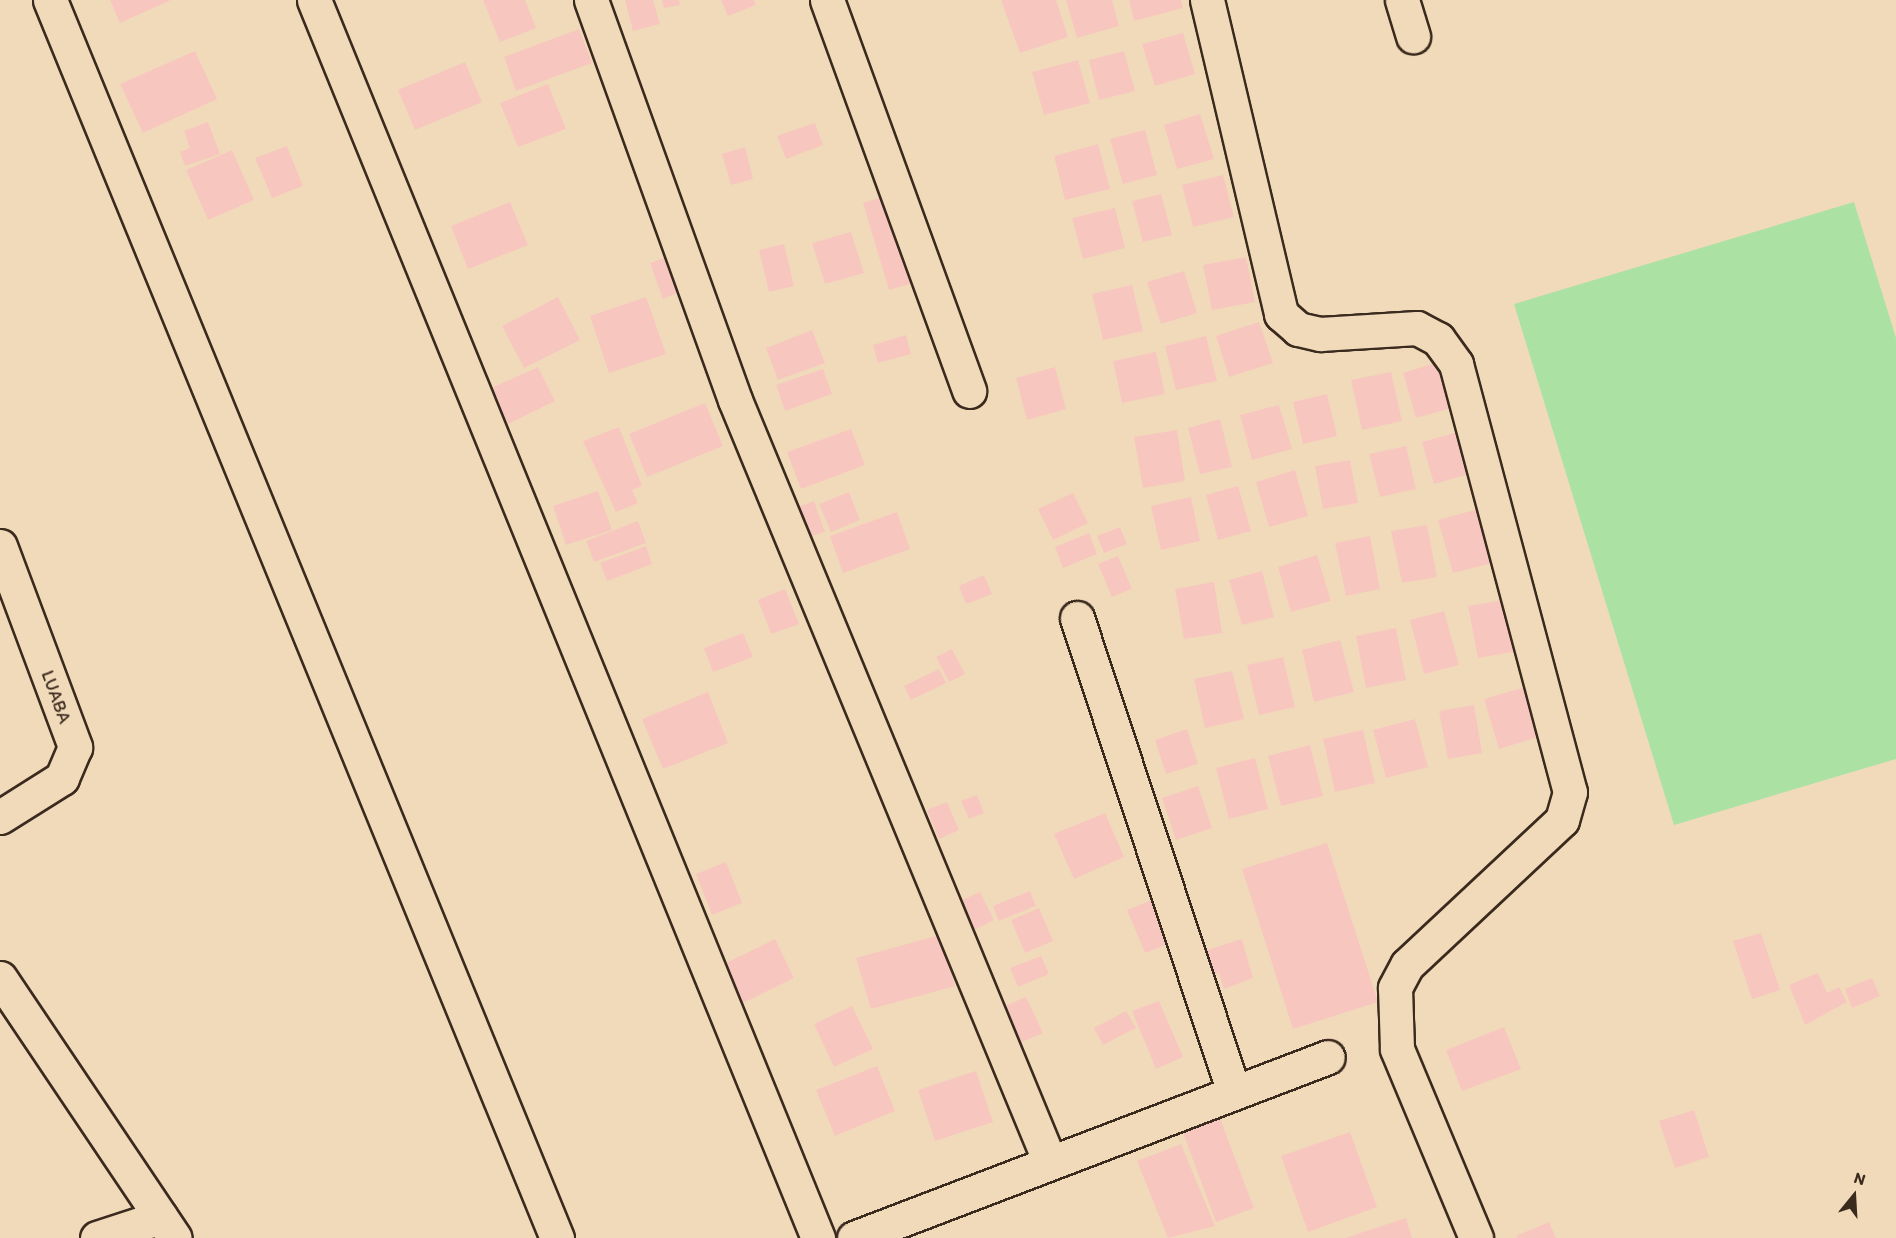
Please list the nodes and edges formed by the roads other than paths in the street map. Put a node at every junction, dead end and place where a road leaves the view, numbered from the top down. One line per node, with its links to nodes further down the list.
1 (50, 0): 18 (street)
2 (314, 0): 19 (street)
3 (591, 0): 15 (street)
4 (827, 0): 8 (street)
5 (1207, 0): 21 (street)
6 (1402, 0): 7 (street)
7 (1413, 36)
8 (969, 392)
9 (0, 546): 11 (street, LUABA)
10 (1077, 618): 14 (street)
11 (0, 817)
12 (0, 978): 16 (street)
13 (1328, 1057): 14 (street)
14 (1233, 1089): 15 (street)
15 (1049, 1160): 20 (street)
16 (168, 1228): 17 (street)
17 (97, 1238)
18 (557, 1238)
19 (819, 1238)
20 (854, 1238)
21 (1476, 1238)

